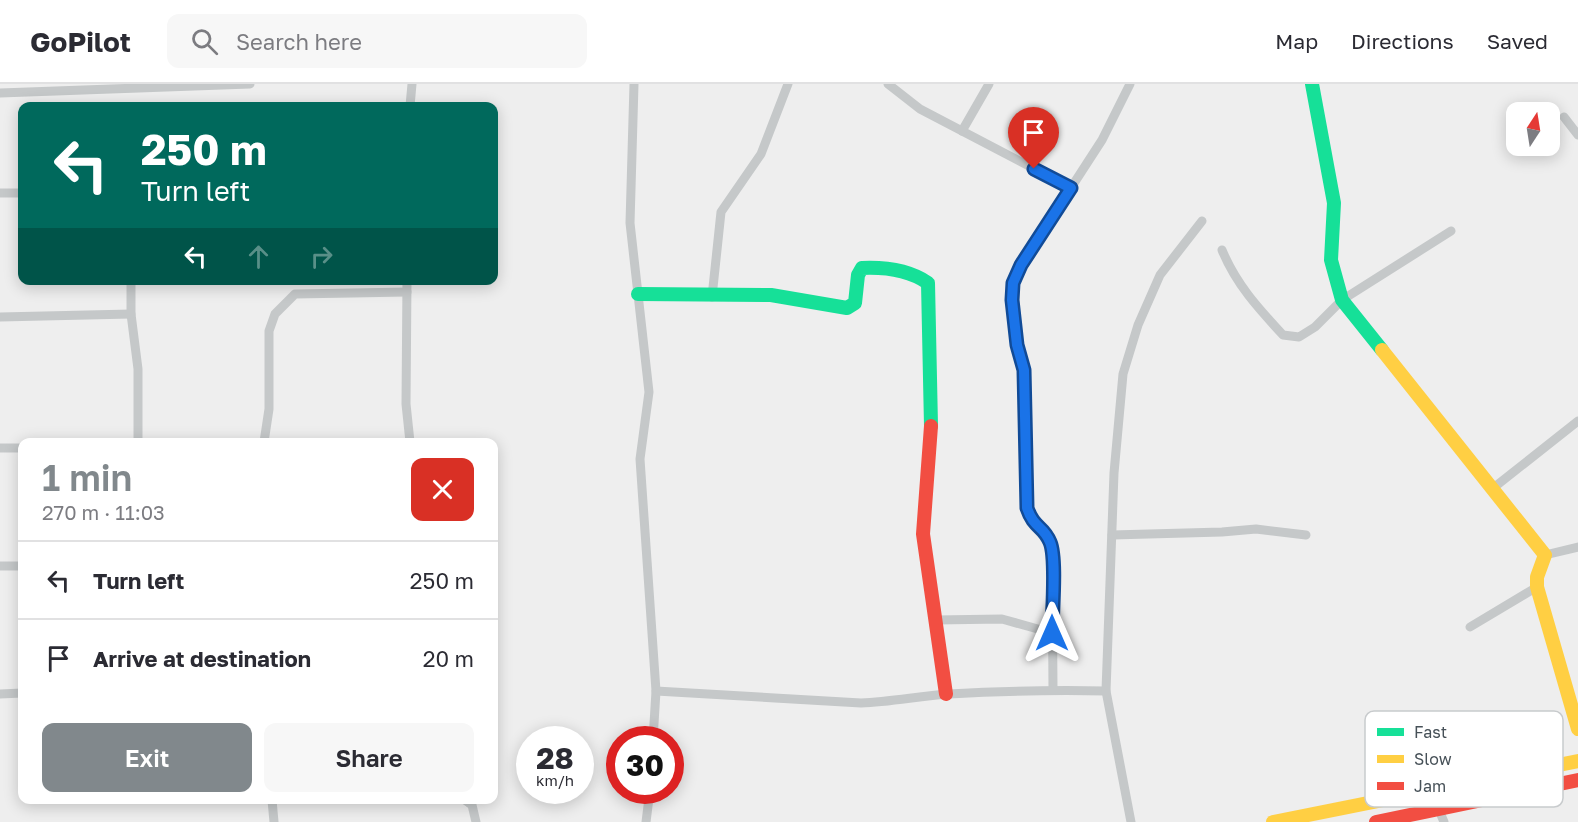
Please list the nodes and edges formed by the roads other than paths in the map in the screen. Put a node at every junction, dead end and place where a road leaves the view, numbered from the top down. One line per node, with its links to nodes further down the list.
1 (250, 84): 9 (street)
2 (412, 84): 11 (street)
3 (634, 84): 24 (street)
4 (788, 84): 25 (street)
5 (888, 84): 13 (street)
6 (989, 84): 13 (street)
7 (1130, 84): 15 (street)
8 (1312, 84): 26 (main road)
9 (191, 85): 10 (street)
10 (0, 93)
11 (410, 102)
12 (1564, 117): 14 (street)
13 (962, 131): 15 (street)
14 (1578, 135)
15 (1071, 188): 45 (street)
16 (18, 193): 17 (street)
17 (0, 194)
18 (1202, 221): 36 (street)
19 (1451, 231): 26 (street)
20 (1222, 250): 26 (street)
21 (131, 285): 27 (street)
22 (406, 285): 23 (street)
23 (407, 292): 31 (street); 32 (street)
24 (638, 294): 25 (main road); 47 (street)
25 (712, 297): 43 (main road)
26 (1342, 300): 35 (main road)
27 (131, 314): 28 (street); 30 (street)
28 (0, 317)
29 (1578, 421): 35 (street)
30 (138, 438)
31 (265, 438)
32 (410, 438)
33 (0, 448): 34 (street)
34 (18, 448)
35 (1492, 489): 39 (main road)
36 (1112, 535): 37 (street); 48 (street)
37 (1306, 535)
38 (1578, 546): 39 (street)
39 (1545, 555): 42 (main road)
40 (0, 566): 41 (street)
41 (18, 566)
42 (1537, 587): 44 (street); 53 (main road)
43 (936, 620): 45 (street); 51 (main road)
44 (1470, 627)
45 (1052, 633): 46 (street)
46 (1053, 690): 48 (street); 51 (street)
47 (656, 691): 51 (street); 52 (street)
48 (1106, 691): 67 (street)
49 (18, 693): 50 (street)
50 (0, 694)
51 (946, 694)
52 (654, 726)
53 (1578, 729)
54 (1578, 761): 55 (main road)
55 (1563, 764)
56 (1578, 780): 57 (main road)
57 (1563, 784)
58 (272, 804): 64 (street)
59 (471, 804): 65 (street)
60 (648, 804): 66 (street)
61 (1365, 804): 68 (main road)
62 (1475, 807): 63 (main road)
63 (1441, 816): 69 (main road)
64 (274, 822)
65 (476, 822)
66 (646, 822)
67 (1131, 822)
68 (1273, 822)
69 (1376, 822)

